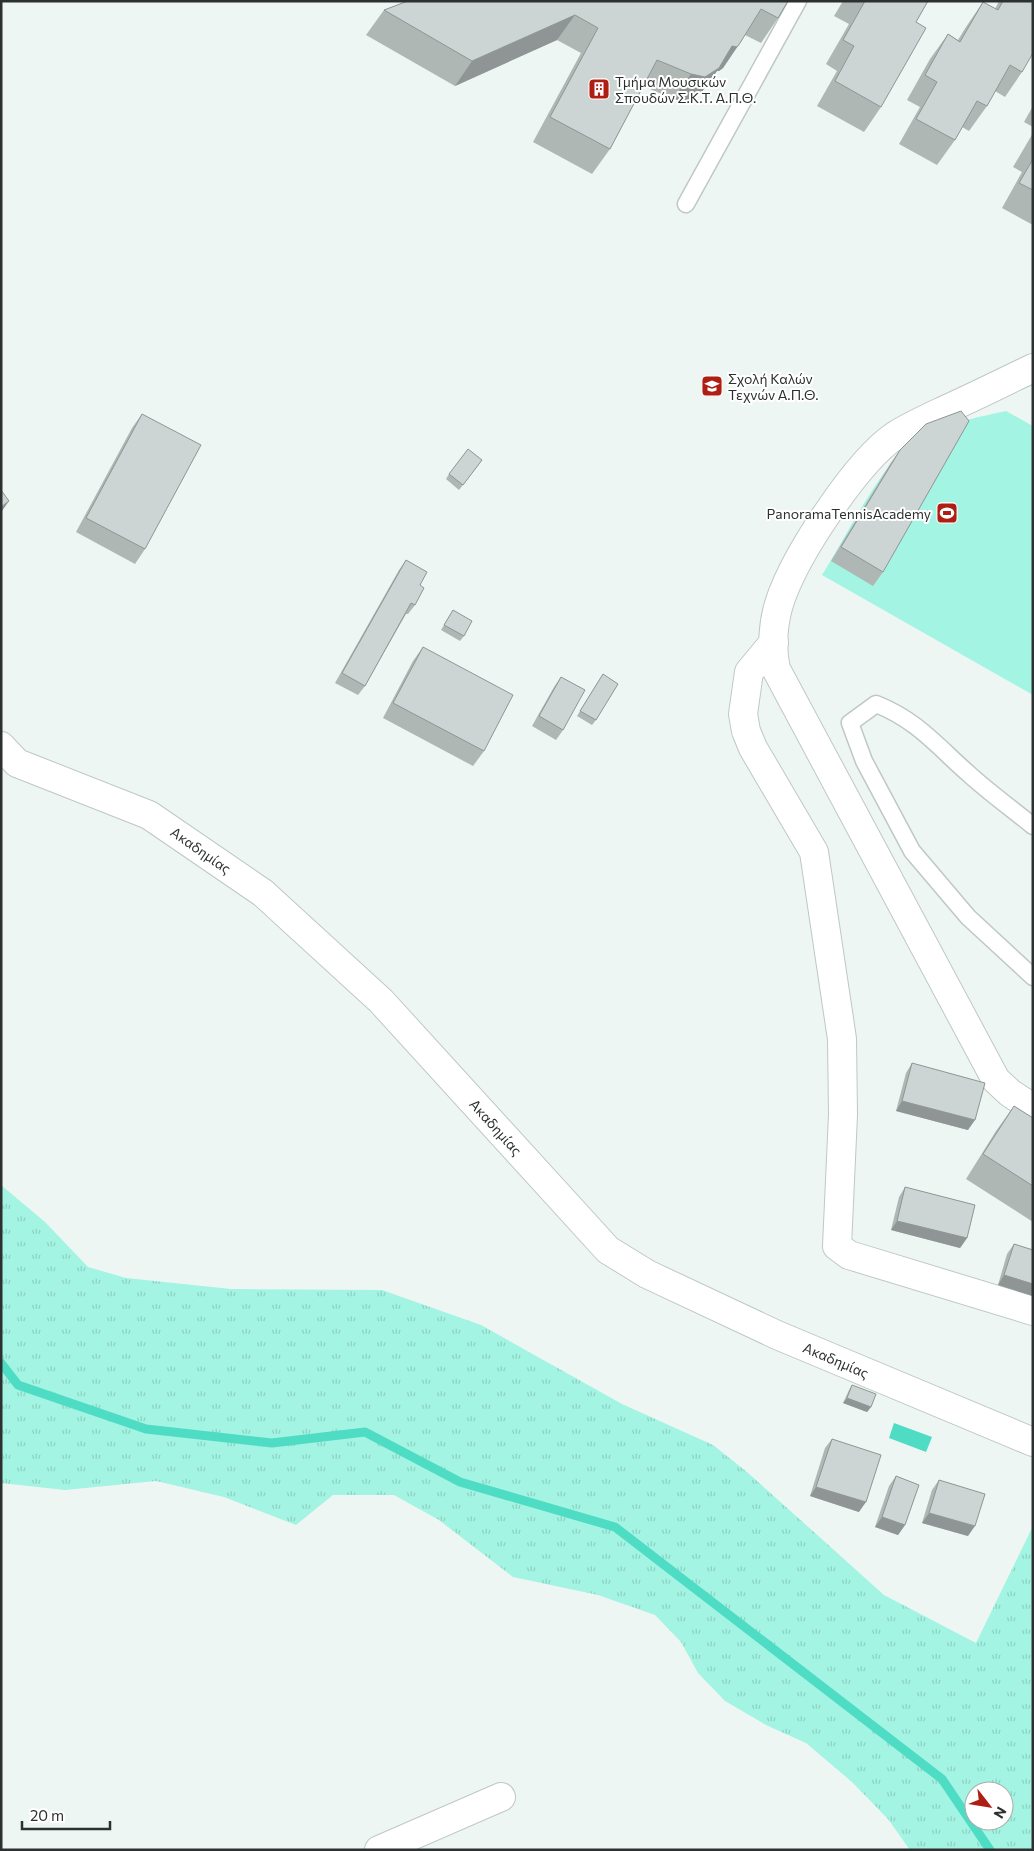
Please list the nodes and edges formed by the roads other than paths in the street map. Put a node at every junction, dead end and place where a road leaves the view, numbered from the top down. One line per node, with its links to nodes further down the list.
1 (798, 1): 2 (lane)
2 (686, 204)
3 (1033, 368): 4 (street)
4 (774, 642): 8 (street); 9 (street)
5 (1, 746): 10 (street, Ακαδημίας)
6 (1033, 826): 7 (lane)
7 (1033, 977)
8 (1033, 1108)
9 (1033, 1311)
10 (1033, 1442)
11 (501, 1797): 12 (street)
12 (379, 1850)

